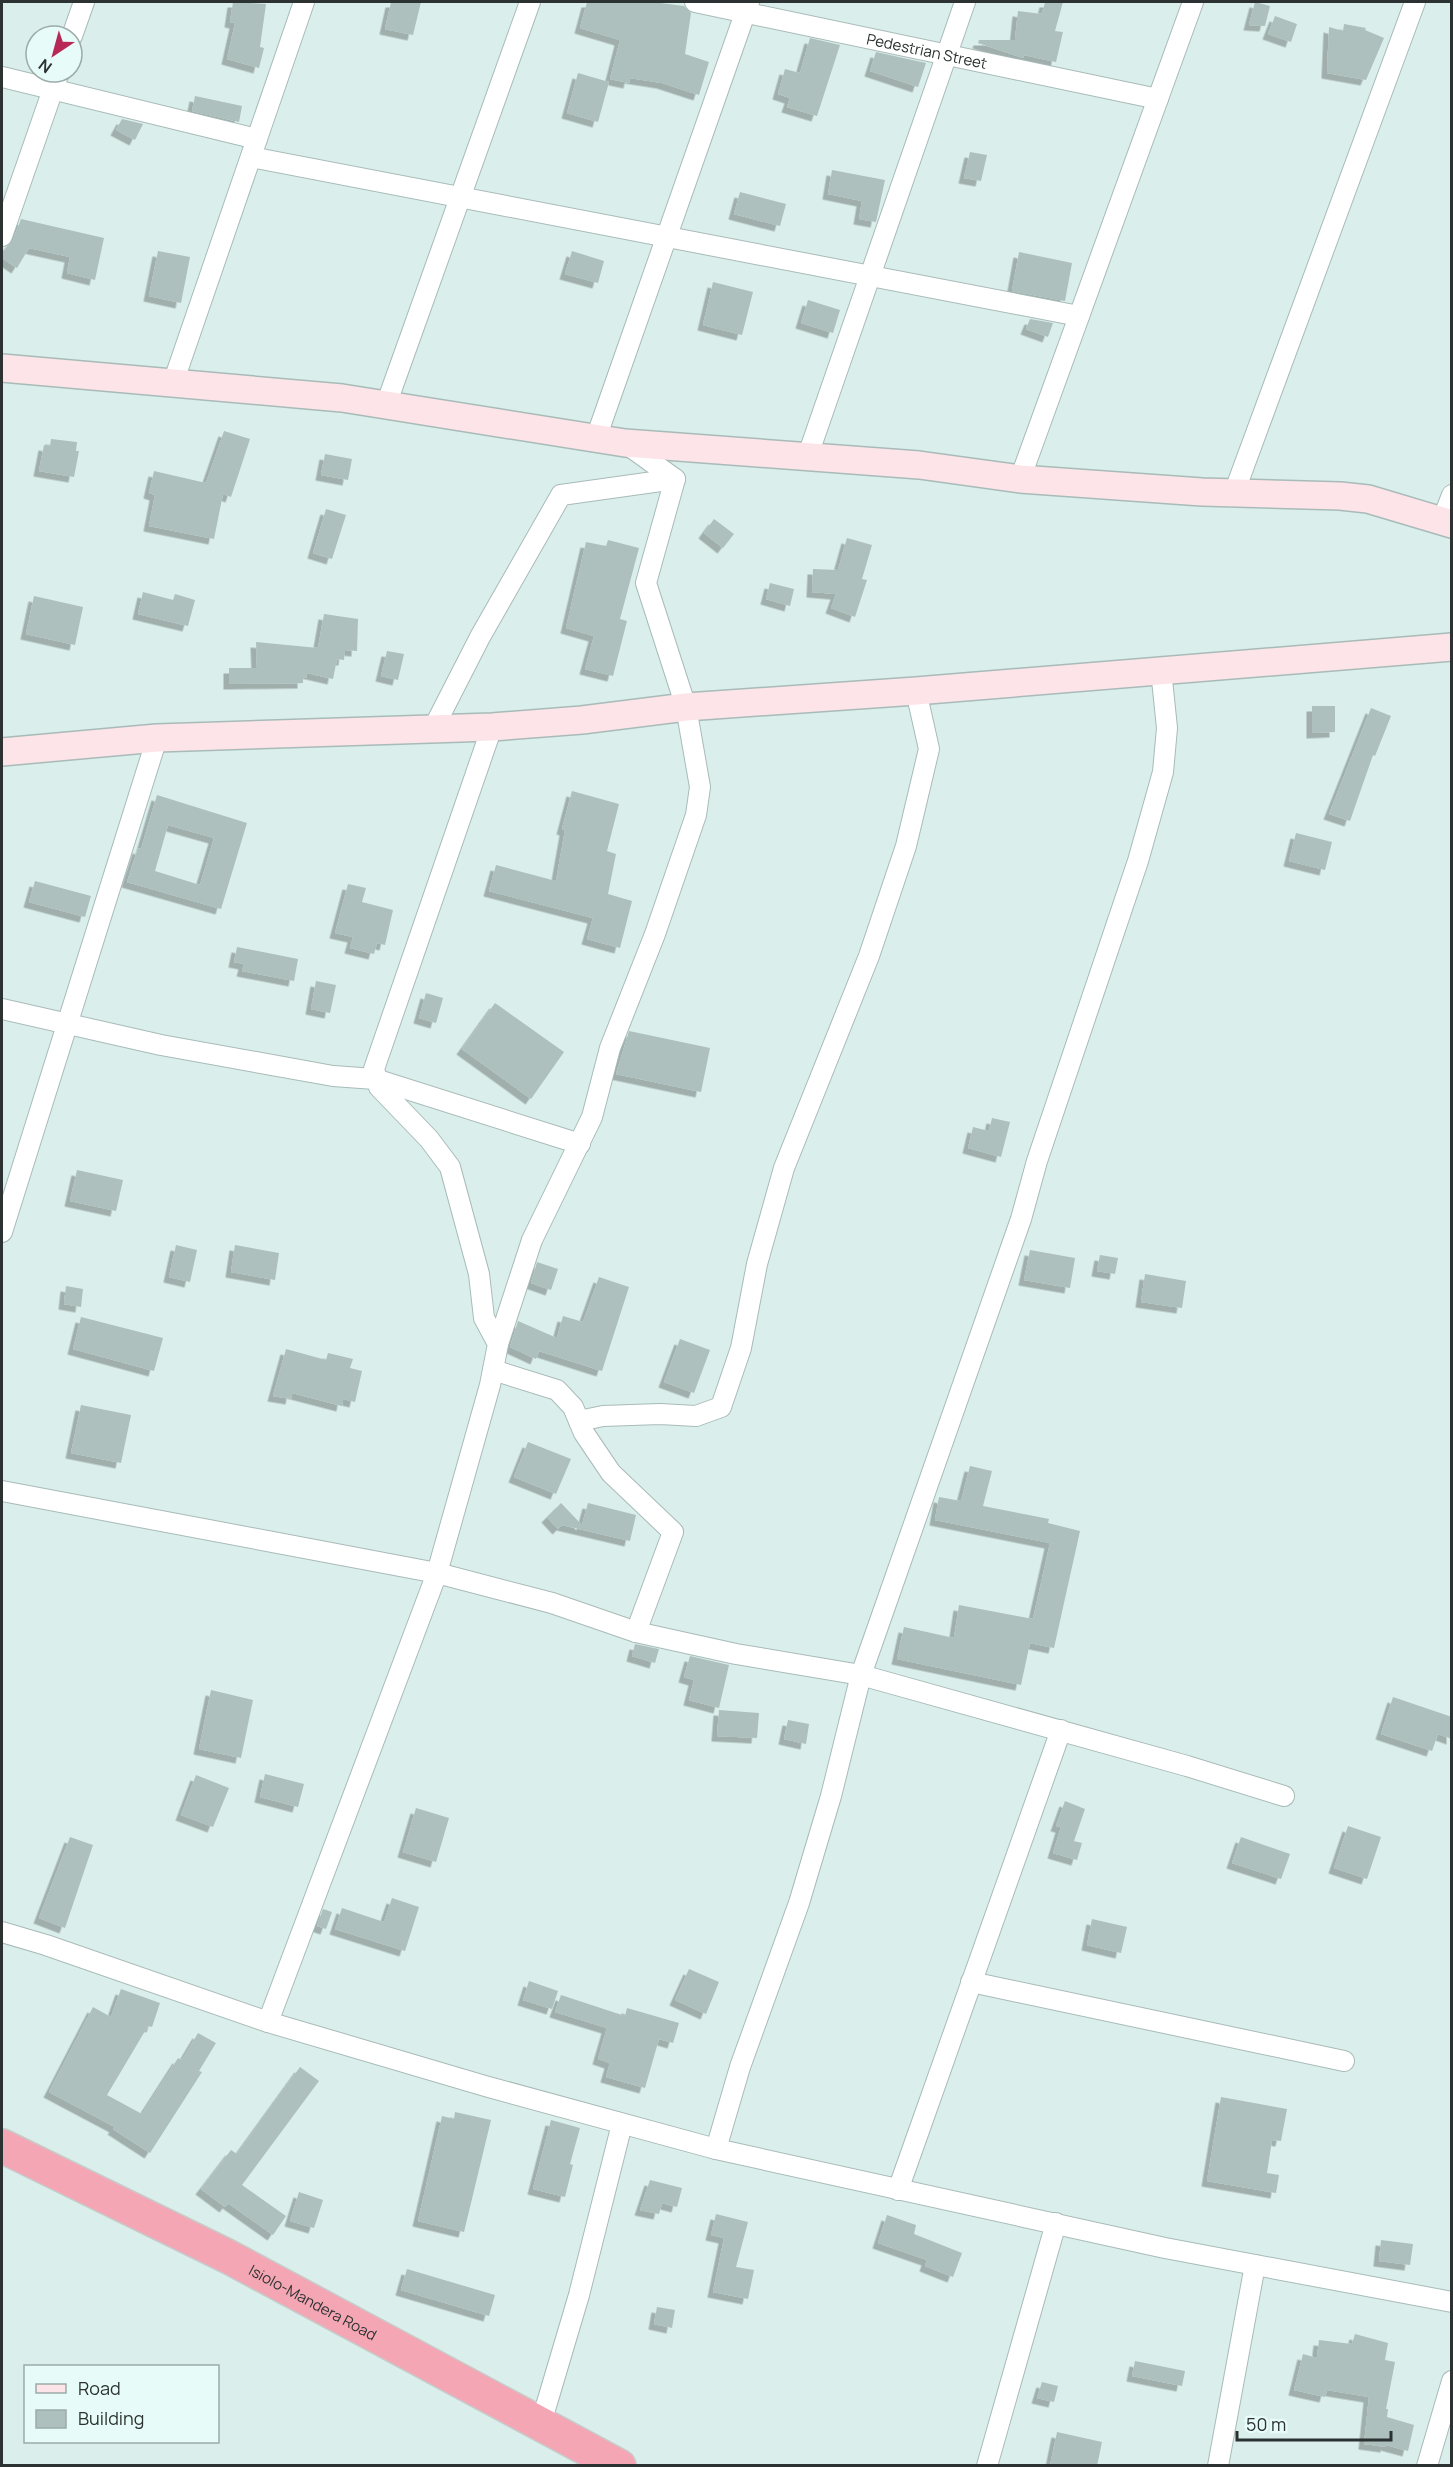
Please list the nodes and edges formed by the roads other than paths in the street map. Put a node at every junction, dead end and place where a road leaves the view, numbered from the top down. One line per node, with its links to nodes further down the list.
1 (84, 2): 9 (street)
2 (304, 2): 16 (street)
3 (530, 2): 17 (street)
4 (695, 2): 8 (street, Pedestrian Street)
5 (965, 2): 10 (street)
6 (1193, 2): 15 (street)
7 (1415, 2): 30 (street)
8 (747, 7): 10 (street, Pedestrian Street); 19 (street)
9 (76, 24)
10 (947, 54): 15 (street, Pedestrian Street); 20 (street)
11 (2, 78): 12 (street)
12 (24, 79)
13 (55, 84): 18 (street)
14 (65, 84): 16 (street)
15 (1158, 99): 21 (street)
16 (254, 148): 17 (street); 23 (street)
17 (460, 197): 19 (street); 24 (street)
18 (2, 236)
19 (667, 236): 20 (street); 25 (street)
20 (870, 276): 21 (street); 27 (street)
21 (1079, 316): 29 (street)
22 (2, 368): 23 (main road)
23 (173, 383): 24 (main road)
24 (386, 405): 25 (main road)
25 (596, 438): 26 (main road)
26 (625, 443): 27 (main road); 28 (street)
27 (808, 455): 29 (main road)
28 (675, 479): 36 (street); 38 (street)
29 (1020, 479): 30 (main road)
30 (1234, 493): 32 (main road)
31 (1452, 495): 32 (street)
32 (1447, 523)
33 (1452, 647): 34 (main road)
34 (1161, 670): 35 (main road); 52 (street)
35 (916, 691): 36 (main road); 48 (street)
36 (686, 706): 37 (main road); 44 (street)
37 (492, 727): 38 (main road); 43 (street)
38 (433, 729): 39 (main road)
39 (157, 738): 40 (main road); 42 (street)
40 (2, 752)
41 (2, 1009): 42 (street)
42 (67, 1024): 43 (street); 45 (street)
43 (375, 1079): 44 (street); 46 (street)
44 (580, 1144): 46 (street)
45 (2, 1233)
46 (498, 1344): 47 (street)
47 (493, 1370): 48 (street); 50 (street)
48 (579, 1421): 51 (street)
49 (2, 1491): 50 (street)
50 (437, 1573): 51 (street); 57 (street)
51 (636, 1632): 52 (street)
52 (861, 1675): 53 (street); 61 (street)
53 (1060, 1730): 54 (street); 56 (street)
54 (1284, 1796)
55 (2, 1932): 57 (street)
56 (971, 1982): 58 (street); 62 (street)
57 (268, 2022): 59 (street)
58 (1344, 2061)
59 (622, 2124): 61 (street); 67 (street)
60 (2, 2146): 67 (highway, Isiolo-Mandera Road)
61 (716, 2149): 62 (street)
62 (898, 2190): 63 (street)
63 (1056, 2223): 64 (street); 69 (street)
64 (1255, 2265): 65 (street); 70 (street)
65 (1452, 2302)
66 (1452, 2381): 71 (street)
67 (540, 2423): 68 (highway, Isiolo-Mandera Road)
68 (607, 2463)
69 (987, 2466)
70 (1218, 2466)
71 (1427, 2466)

